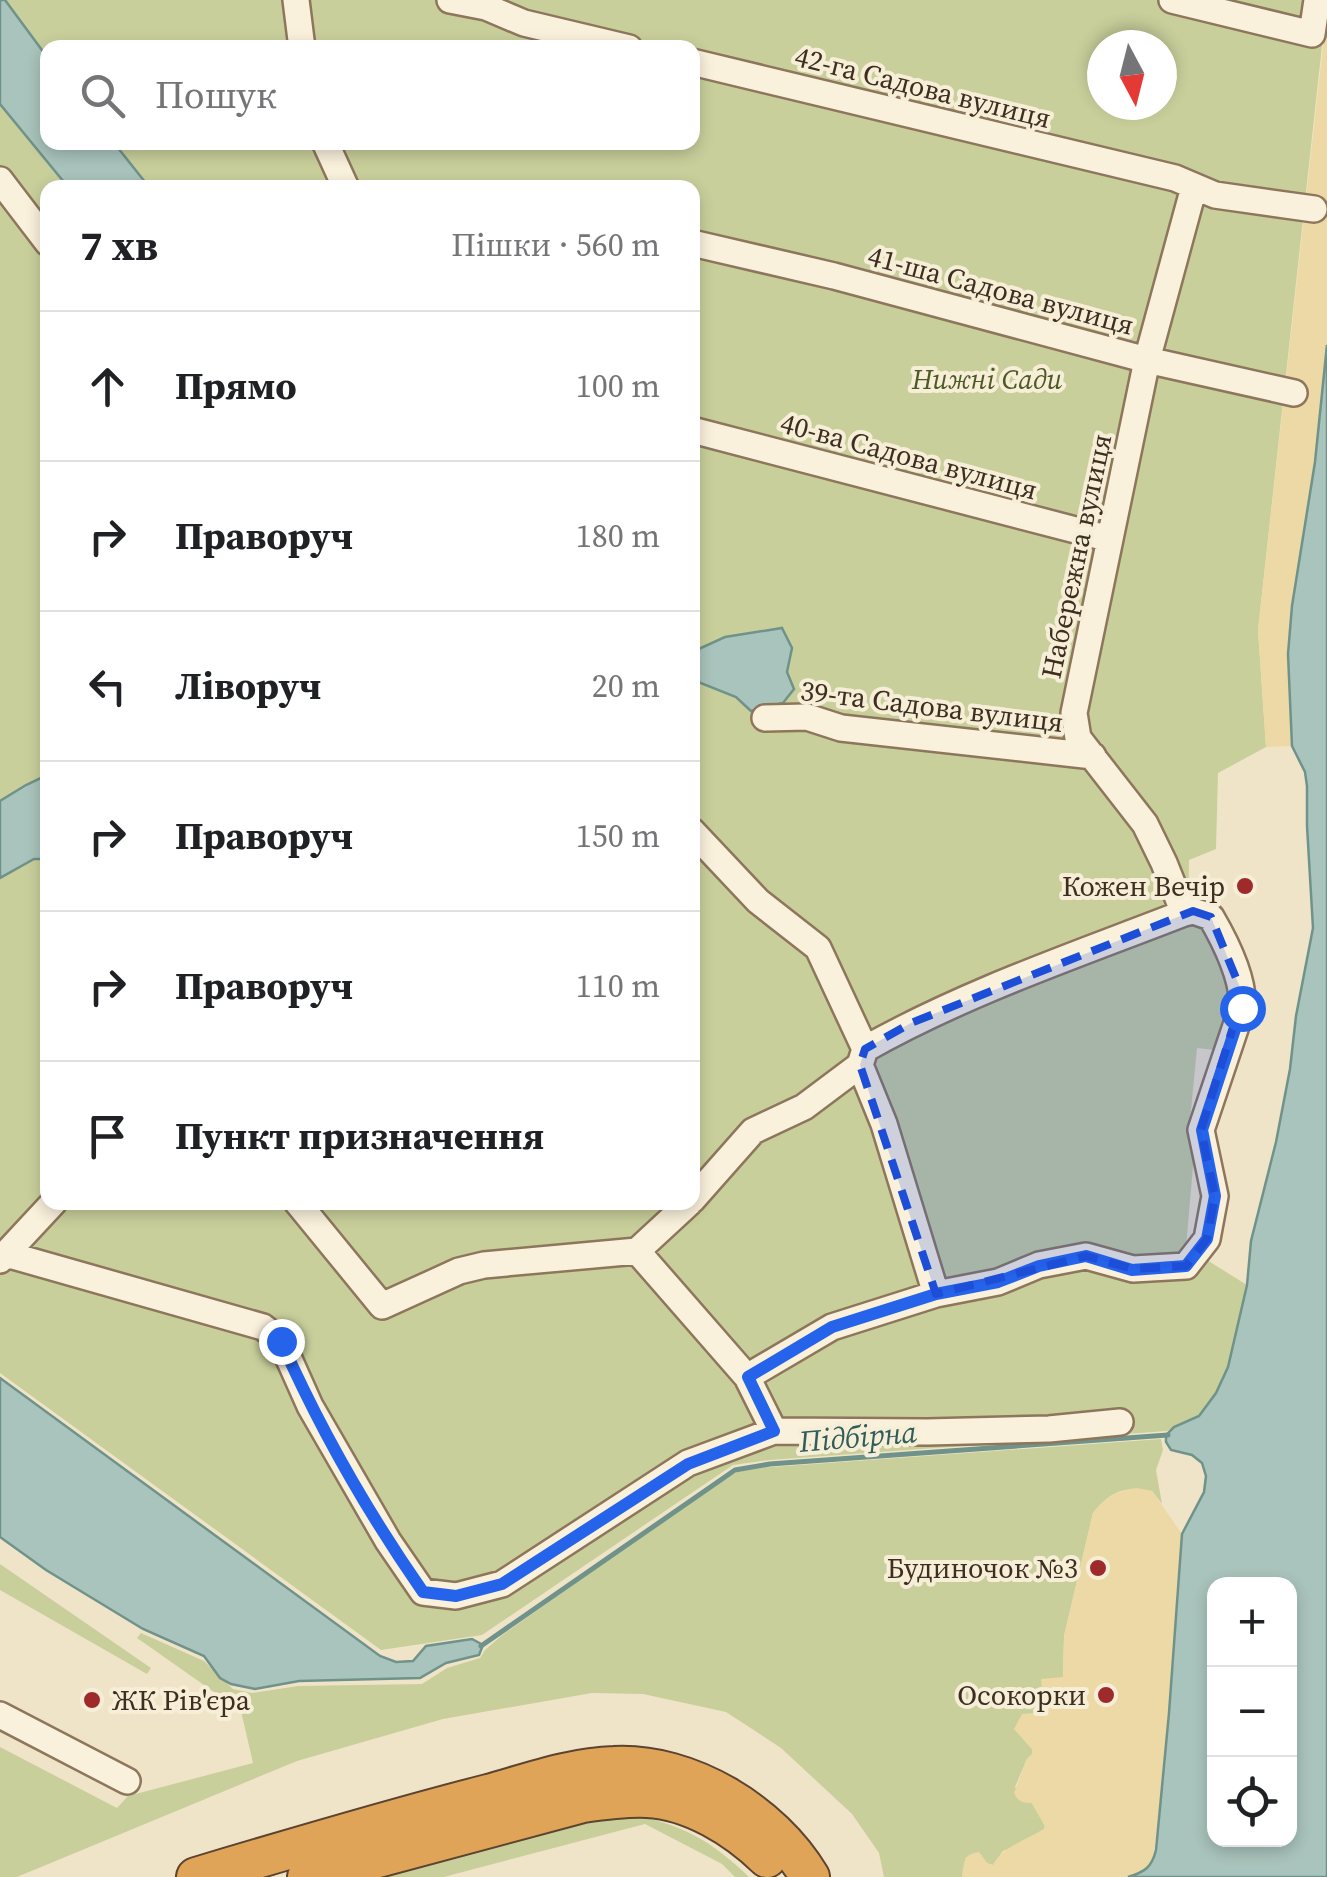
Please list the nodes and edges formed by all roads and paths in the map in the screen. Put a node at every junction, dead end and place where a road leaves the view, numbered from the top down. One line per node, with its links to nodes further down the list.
1 (296, 0): 5 (street)
2 (450, 0): 6 (street)
3 (1172, 0): 4 (street)
4 (1317, 0)
5 (301, 40)
6 (595, 40)
7 (700, 64): 11 (street, 42-га Садова вулиця)
8 (328, 150): 10 (street)
9 (0, 180): 13 (street)
10 (342, 180)
11 (1194, 188): 12 (street, 42-га Садова вулиця); 15 (street, Набережна вулиця)
12 (1314, 209)
13 (40, 233)
14 (700, 245): 15 (street, 41-ша Садова вулиця)
15 (1148, 360): 16 (street, 41-ша Садова вулиця); 18 (street, Набережна вулиця)
16 (1294, 393)
17 (700, 432): 18 (street, 40-ва Садова вулиця)
18 (1110, 539): 20 (street, Набережна вулиця)
19 (765, 718): 20 (street, 39-та Садова вулиця)
20 (1092, 756): 22 (street, Набережна вулиця)
21 (700, 840): 23 (street)
22 (1184, 913): 23 (street); 30 (street)
23 (863, 1058): 24 (street); 30 (street)
24 (700, 1191)
25 (47, 1210): 29 (street)
26 (304, 1210): 28 (street)
27 (681, 1210): 28 (street)
28 (638, 1251): 31 (street)
29 (3, 1257): 33 (street)
30 (936, 1294): 31 (street)
31 (748, 1377): 33 (street)
32 (1120, 1422): 33 (street)
33 (774, 1431)
34 (0, 1715): 35 (street)
35 (127, 1781)
36 (196, 1877): 39 (highway)
37 (306, 1877): 38 (highway)
38 (782, 1877)
39 (810, 1877)

